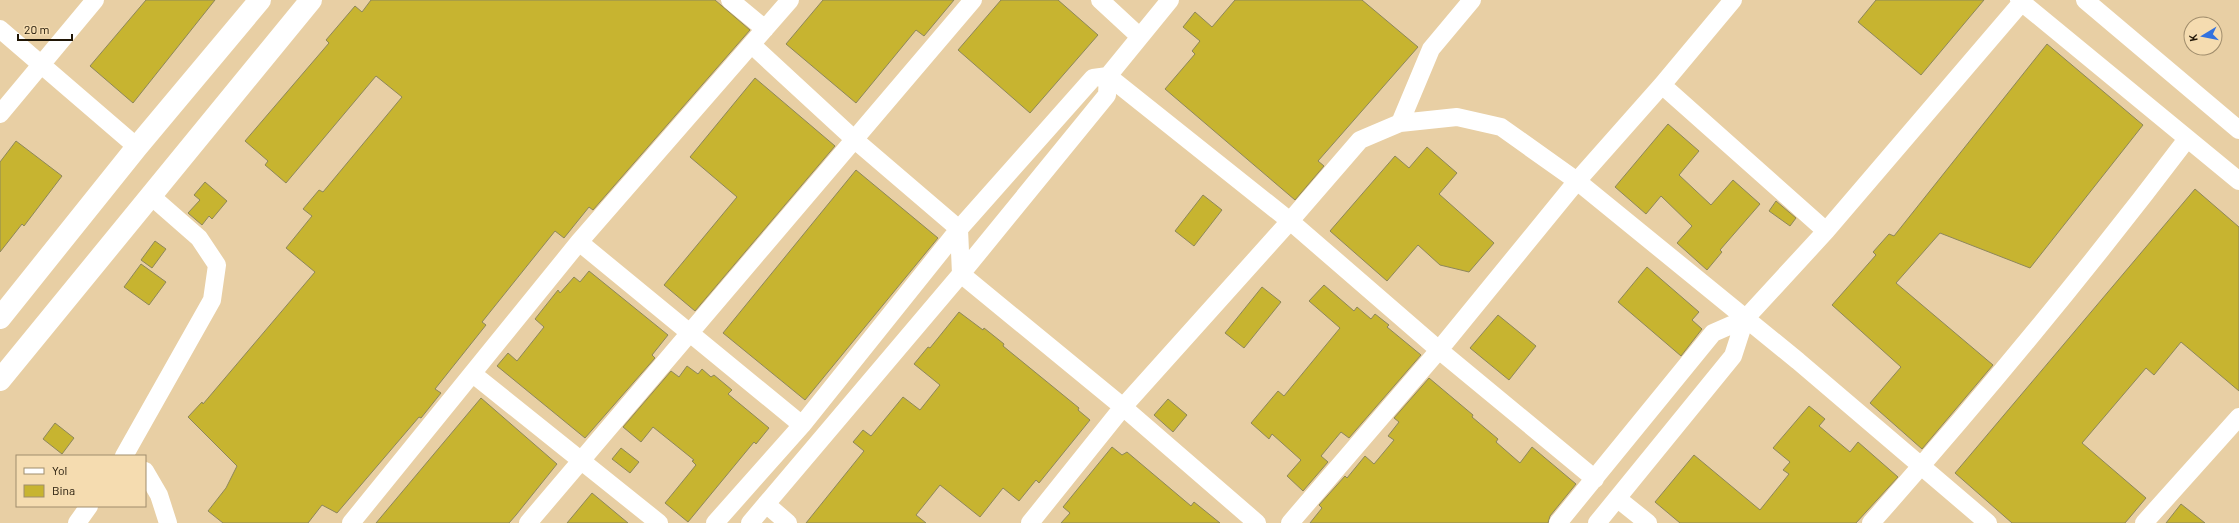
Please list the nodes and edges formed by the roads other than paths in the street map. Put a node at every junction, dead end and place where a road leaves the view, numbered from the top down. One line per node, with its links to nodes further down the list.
1 (95, 0): 17 (street)
2 (260, 0): 25 (main road)
3 (311, 0): 28 (main road)
4 (730, 0): 14 (street)
5 (790, 0): 14 (street)
6 (973, 0): 24 (street)
7 (1100, 0): 15 (street)
8 (1170, 0): 15 (street)
9 (1472, 0): 21 (street)
10 (1733, 0): 19 (street)
11 (2021, 1): 23 (street); 31 (street)
12 (2089, 1): 22 (street)
13 (0, 29): 17 (street)
14 (765, 29): 16 (street)
15 (1139, 36): 18 (street)
16 (752, 45): 24 (street); 32 (street)
17 (42, 64): 20 (street); 25 (street)
18 (1108, 76): 29 (street); 30 (street); 33 (street)
19 (1662, 85): 26 (street); 31 (street)
20 (0, 114)
21 (1400, 123): 26 (street); 29 (street)
22 (2239, 130)
23 (2187, 139): 27 (street); 45 (street)
24 (855, 140): 30 (street); 36 (street)
25 (136, 147): 34 (main road)
26 (1577, 181): 35 (street); 37 (street)
27 (2239, 181)
28 (151, 196): 39 (main road); 43 (street)
29 (1290, 222): 37 (street); 40 (street)
30 (959, 229): 33 (street); 42 (street)
31 (1826, 231): 35 (street)
32 (580, 242): 36 (street); 38 (street)
33 (961, 274): 40 (street); 49 (street)
34 (0, 318)
35 (1745, 319): 45 (street); 47 (street); 48 (street)
36 (688, 332): 42 (street); 44 (street)
37 (1439, 350): 47 (street); 61 (street)
38 (473, 374): 44 (street); 53 (street)
39 (0, 380)
40 (1123, 406): 59 (street); 60 (street)
41 (2239, 417): 67 (street)
42 (802, 425): 56 (street)
43 (131, 453)
44 (580, 460): 54 (street); 55 (street)
45 (1922, 466): 65 (street); 66 (street)
46 (146, 473): 52 (street)
47 (1595, 479): 62 (street)
48 (1618, 499): 63 (street); 64 (street)
49 (766, 504): 57 (street); 58 (street)
50 (88, 507): 51 (street)
51 (77, 523)
52 (168, 523)
53 (351, 523)
54 (528, 523)
55 (659, 523)
56 (715, 523)
57 (750, 523)
58 (788, 523)
59 (1030, 523)
60 (1257, 523)
61 (1290, 523)
62 (1558, 523)
63 (1597, 523)
64 (1648, 523)
65 (1871, 523)
66 (1988, 523)
67 (2144, 523)

